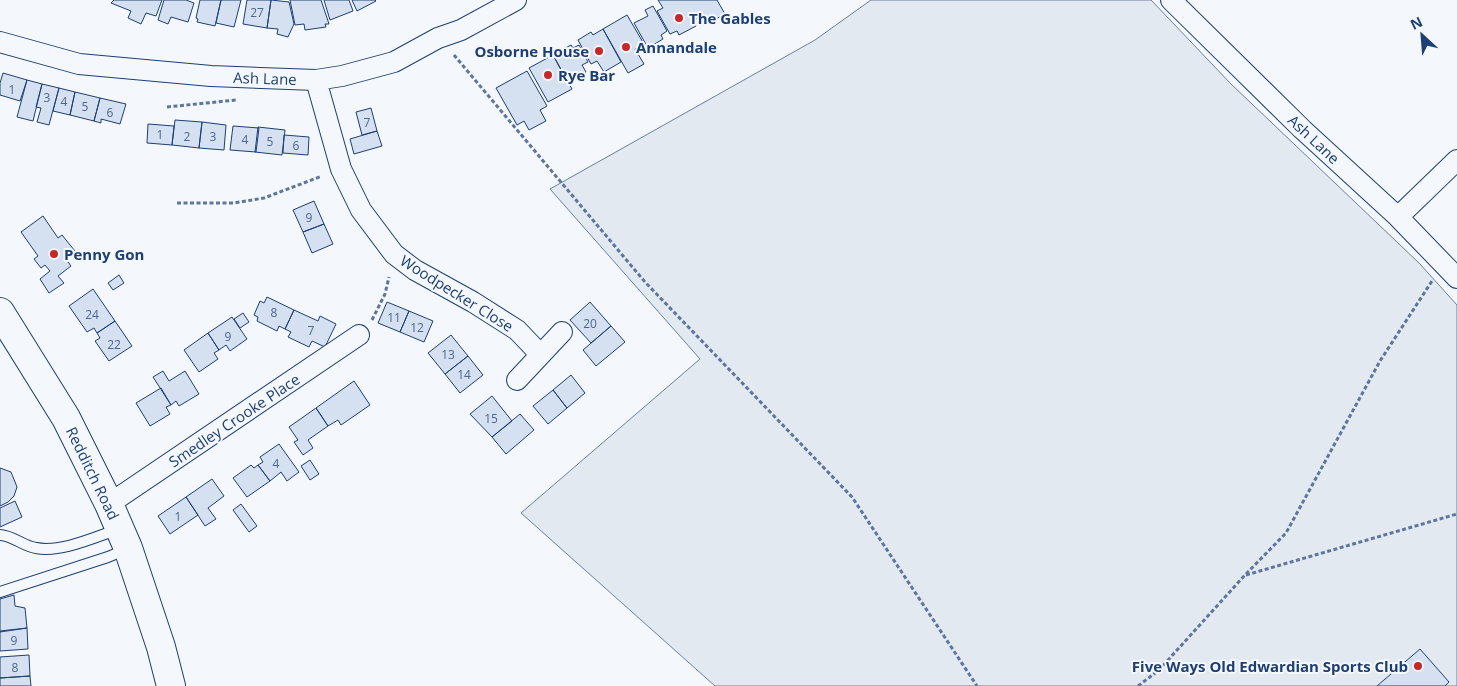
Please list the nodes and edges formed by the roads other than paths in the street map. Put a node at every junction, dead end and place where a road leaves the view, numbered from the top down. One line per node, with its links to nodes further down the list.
1 (516, 0): 4 (street, Ash Lane)
2 (1171, 0): 6 (street, Ash Lane)
3 (0, 42): 4 (street, Ash Lane)
4 (316, 80): 11 (street, Woodpecker Close)
5 (1457, 160): 6 (street)
6 (1398, 217): 7 (street, Ash Lane)
7 (1451, 272)
8 (0, 312): 13 (highway, Redditch Road)
9 (562, 332): 11 (street)
10 (359, 335): 13 (street, Smedley Crooke Place)
11 (540, 354): 12 (street)
12 (517, 380)
13 (108, 504): 15 (highway, Redditch Road)
14 (0, 536): 15 (lane)
15 (124, 539): 16 (lane); 17 (highway, Redditch Road)
16 (0, 592)
17 (161, 647): 18 (highway, Redditch Road); 19 (highway, Redditch Road)
18 (171, 686)
19 (188, 686)

